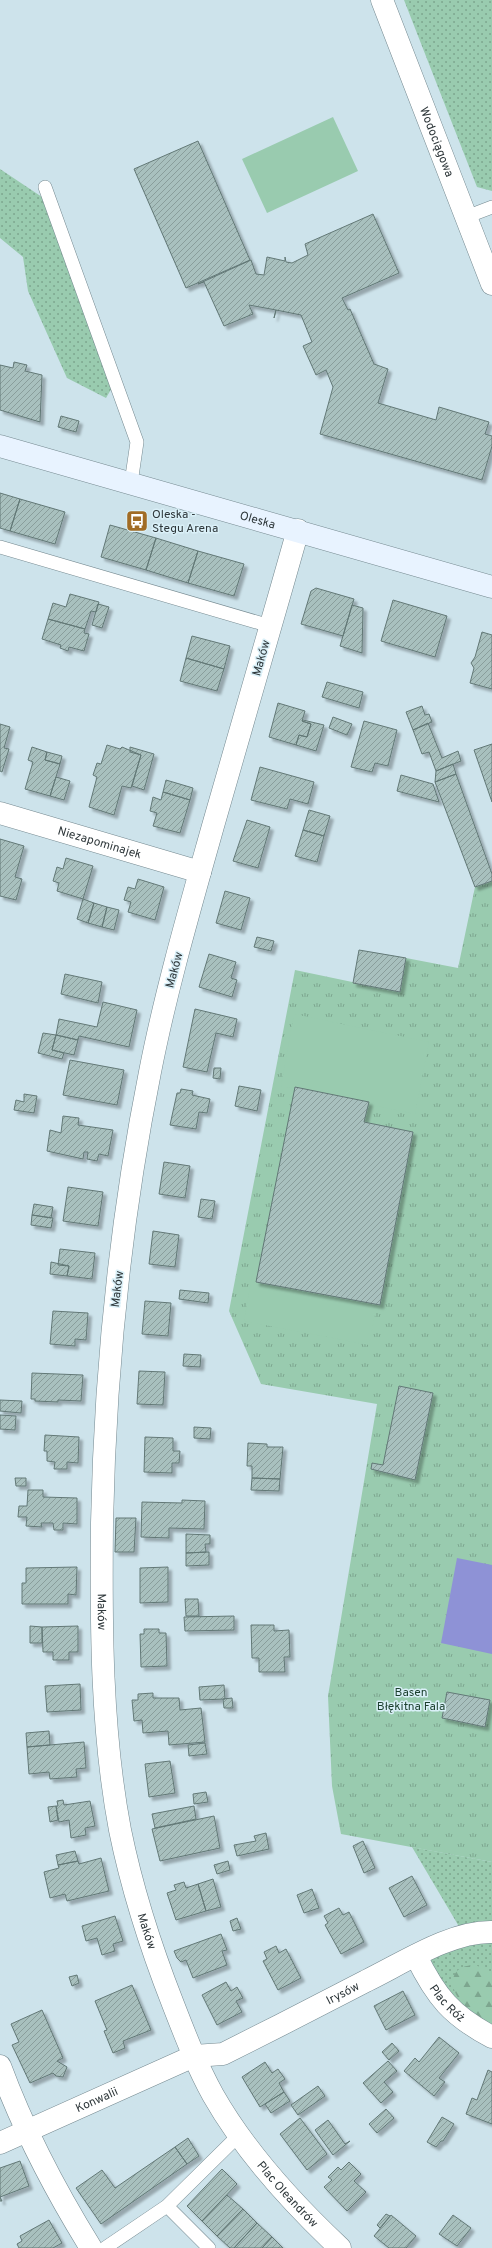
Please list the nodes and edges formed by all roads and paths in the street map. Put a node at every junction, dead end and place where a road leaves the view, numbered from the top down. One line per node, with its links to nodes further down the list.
1 (382, 0): 4 (street, Wodociągowa)
2 (45, 187): 7 (lane)
3 (492, 207): 4 (lane)
4 (466, 217): 5 (street, Wodociągowa)
5 (492, 284)
6 (0, 446): 7 (main road, Oleska)
7 (131, 483): 8 (main road, Oleska)
8 (298, 530): 10 (main road, Oleska); 11 (street, Maków)
9 (0, 547): 11 (lane)
10 (492, 587)
11 (270, 626): 13 (street, Maków)
12 (0, 813): 13 (street, Niezapominajek)
13 (200, 872): 17 (street, Maków)
14 (492, 1932): 15 (street, Irysów)
15 (416, 1956): 16 (street, Plac Róż); 17 (street, Irysów)
16 (492, 2037)
17 (194, 2056): 19 (street, Konwalii); 20 (street, Plac Oleandrów)
18 (0, 2066): 19 (street)
19 (27, 2132): 21 (street, Konwalii); 23 (street)
20 (239, 2136): 22 (lane); 26 (street, Plac Oleandrów)
21 (0, 2143)
22 (167, 2206): 24 (lane); 25 (lane)
23 (91, 2248)
24 (105, 2248)
25 (209, 2248)
26 (340, 2248)

